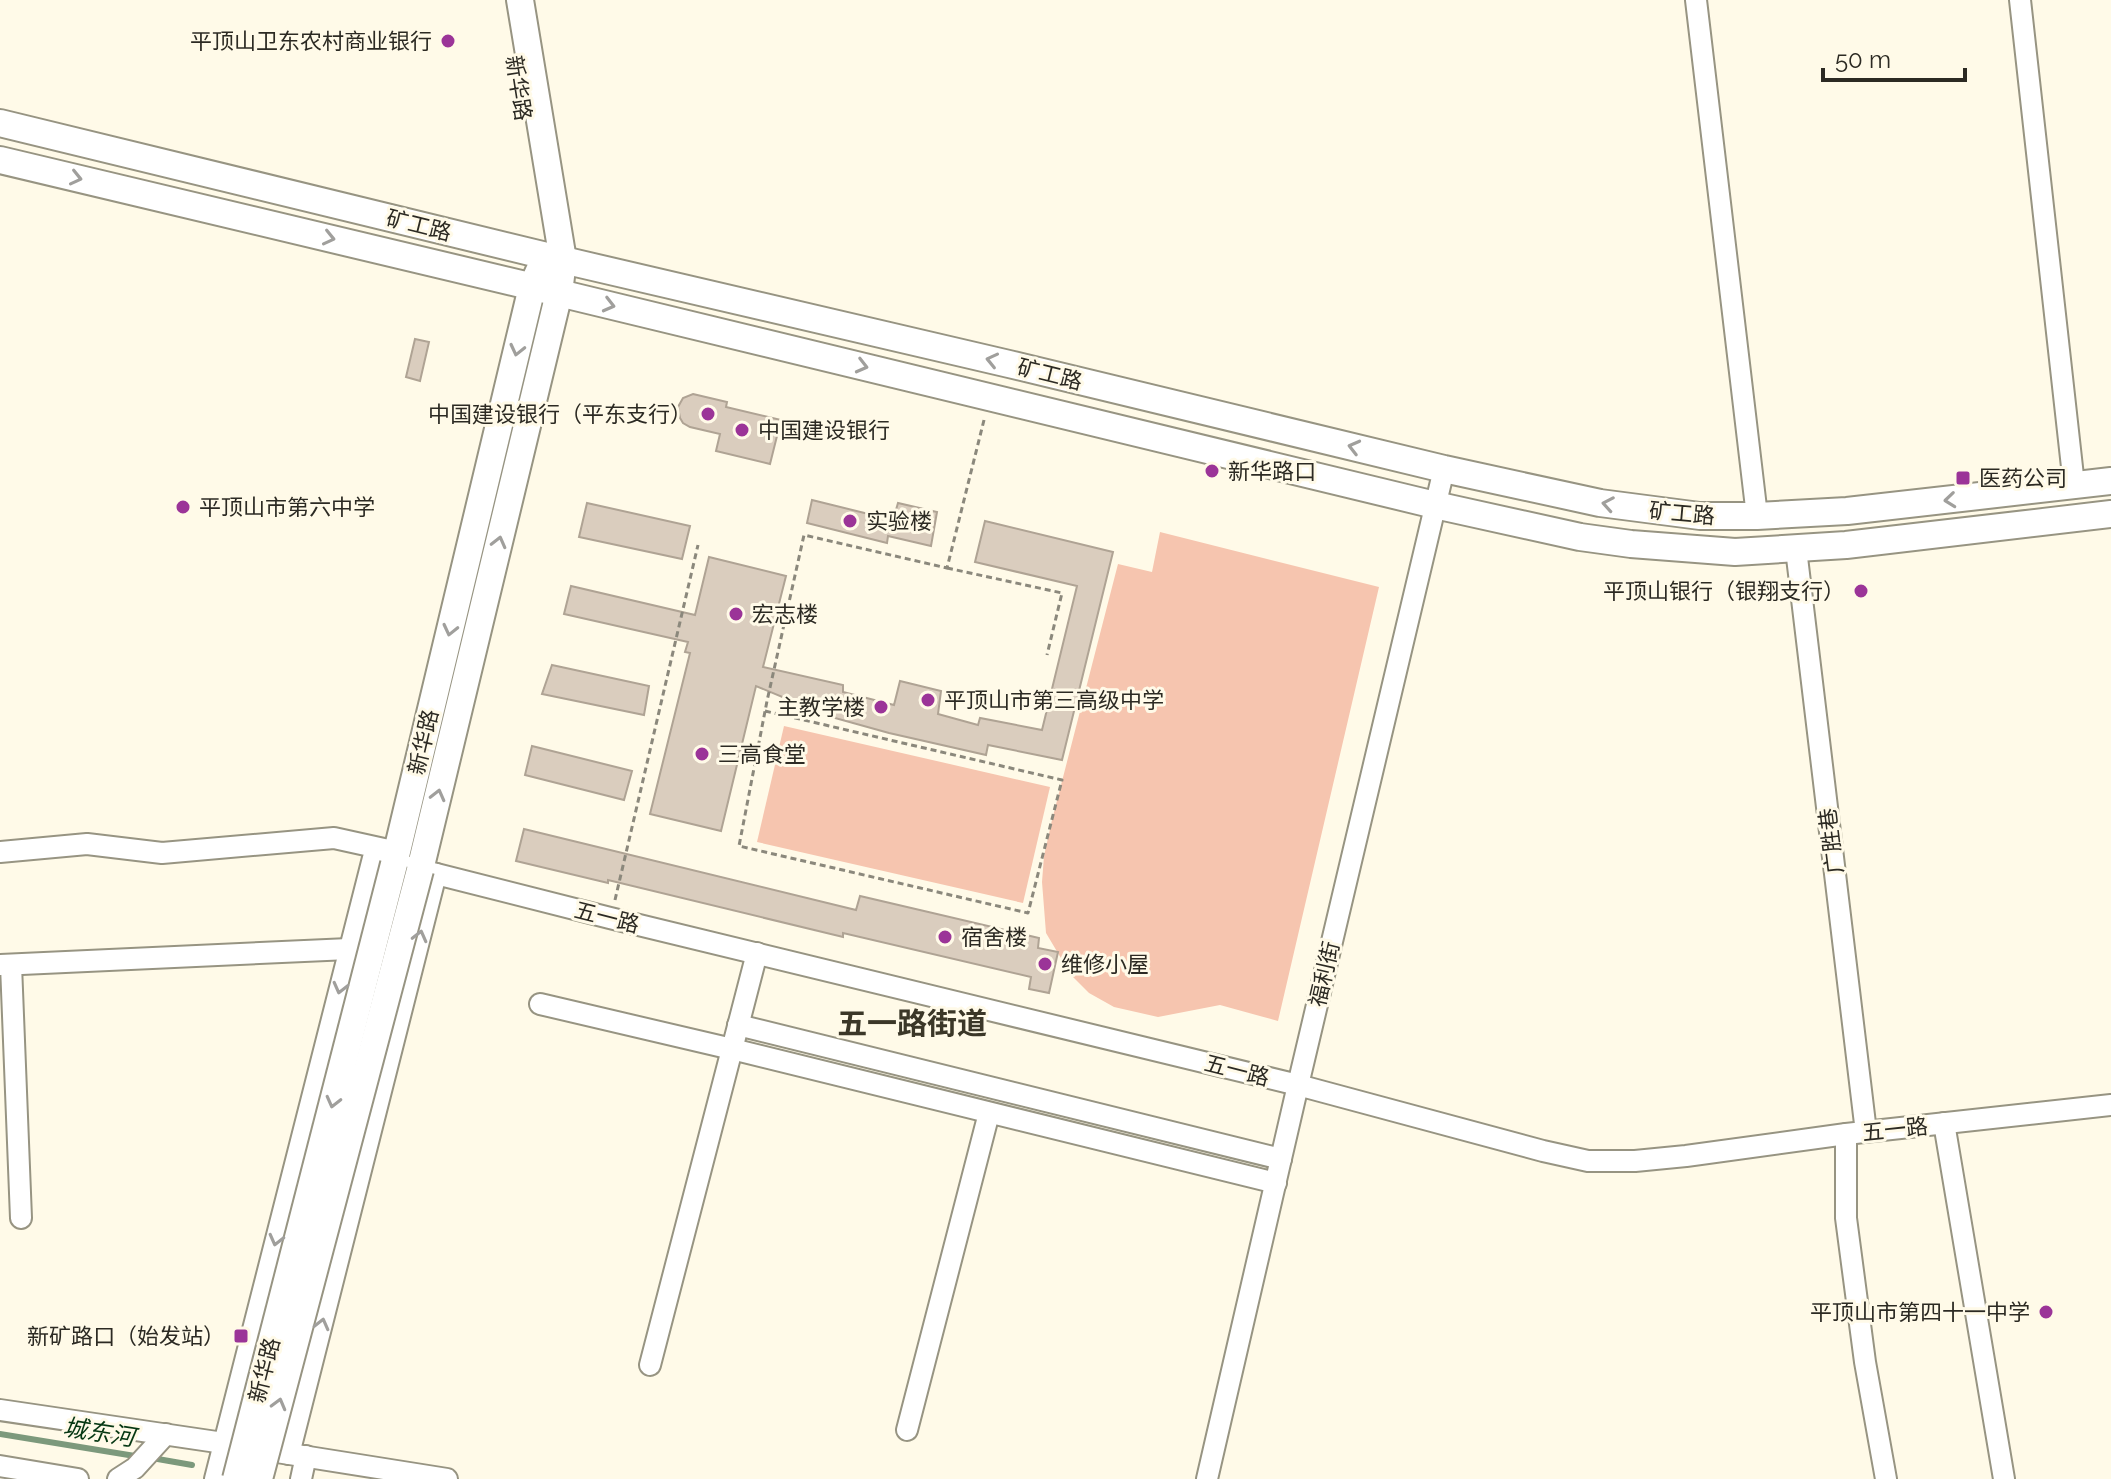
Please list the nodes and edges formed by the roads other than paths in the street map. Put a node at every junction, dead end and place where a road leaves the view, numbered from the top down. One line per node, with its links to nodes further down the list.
1 (505, 0): 7 (main road, 新华路)
2 (520, 0): 7 (main road, 新华路)
3 (1696, 0): 15 (street)
4 (2020, 0): 12 (street)
5 (0, 123): 7 (main road, 矿工路)
6 (0, 160): 8 (main road, 矿工路, one-way to 8)
7 (555, 258): 8 (main road, 新华路); 9 (main road, 新华路); 10 (main road, 矿工路, one-way to 7)
8 (532, 287): 9 (main road, 矿工路); 18 (main road, 新华路, one-way to 18)
9 (559, 293): 13 (main road, 矿工路, one-way to 13); 18 (main road, 新华路, one-way to 9)
10 (1444, 469): 13 (street, 福利街); 15 (main road, 矿工路, one-way to 10)
11 (2111, 481): 12 (main road, 矿工路)
12 (2074, 485): 15 (main road, 矿工路, one-way to 15)
13 (1435, 505): 16 (main road, 矿工路); 25 (street, 福利街)
14 (2111, 514): 16 (main road, 矿工路)
15 (1757, 516)
16 (1796, 549): 29 (street, 广胜巷)
17 (0, 852): 18 (street, 五一路)
18 (404, 864): 19 (street); 20 (street, 五一路); 38 (street, one-way to 18); 43 (main road, 新华路, one-way to 43, bridge); 44 (main road, 新华路, one-way to 18, bridge)
19 (349, 949): 21 (street); 37 (street, one-way to 37)
20 (757, 953): 23 (street); 25 (street, 五一路)
21 (6, 965): 32 (street)
22 (540, 1004): 24 (street)
23 (738, 1025): 24 (street); 30 (street)
24 (732, 1049): 27 (street); 33 (street)
25 (1298, 1085): 29 (street, 五一路); 30 (street, 福利街)
26 (2111, 1105): 28 (street, 五一路)
27 (989, 1113): 31 (street); 35 (street)
28 (1944, 1123): 29 (street, 五一路); 49 (street)
29 (1856, 1133): 48 (street, 广胜巷)
30 (1281, 1159): 31 (street, 福利街)
31 (1276, 1183): 47 (street, 福利街)
32 (21, 1218)
33 (650, 1365)
34 (0, 1410): 36 (street)
35 (907, 1430)
36 (162, 1438): 37 (street); 40 (street)
37 (225, 1443): 38 (street); 42 (street)
38 (297, 1455): 45 (street); 46 (street)
39 (0, 1466): 41 (street)
40 (127, 1474)
41 (78, 1479)
42 (215, 1479)
43 (236, 1479)
44 (259, 1479)
45 (301, 1479)
46 (447, 1479)
47 (1207, 1479)
48 (1886, 1479)
49 (2004, 1479)

